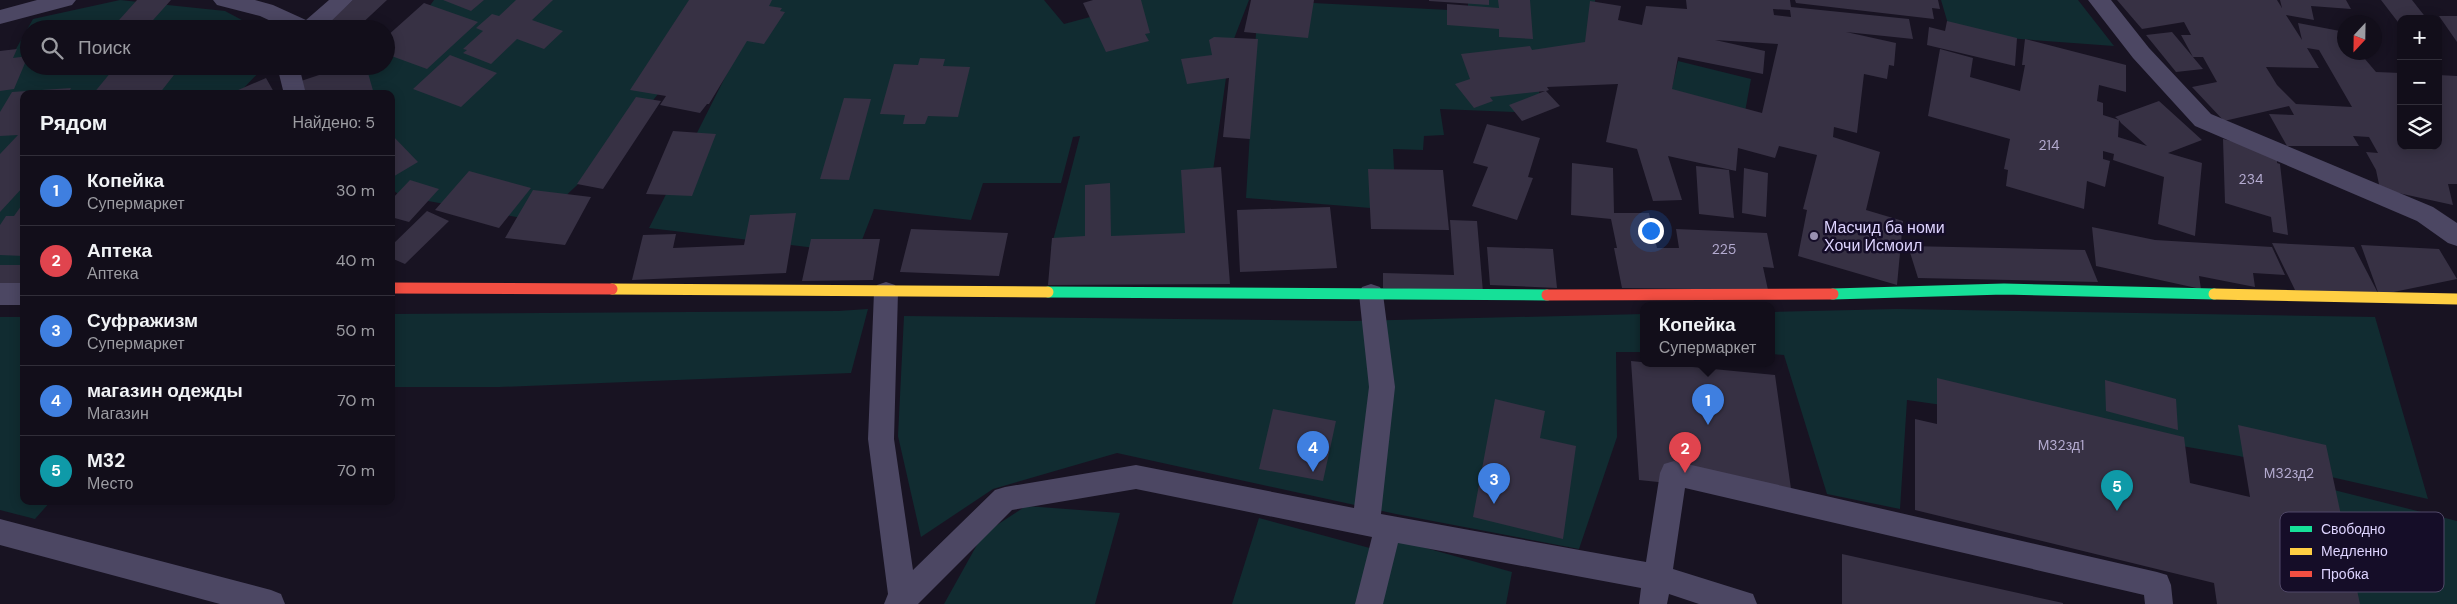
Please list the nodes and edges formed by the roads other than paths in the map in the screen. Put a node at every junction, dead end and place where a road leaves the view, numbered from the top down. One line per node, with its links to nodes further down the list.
1 (64, 0): 5 (lane)
2 (224, 0): 7 (lane)
3 (342, 0): 8 (lane)
4 (2099, 0): 11 (lane)
5 (26, 6): 6 (lane)
6 (0, 17)
7 (288, 20)
8 (319, 20)
9 (290, 75): 10 (lane)
10 (294, 90)
11 (2457, 236)
12 (395, 288): 13 (street)
13 (886, 292): 16 (street); 21 (lane)
14 (0, 294): 15 (street)
15 (20, 294)
16 (1371, 294): 17 (street); 18 (lane)
17 (2457, 299)
18 (1377, 525): 20 (lane); 21 (lane); 23 (lane)
19 (0, 532): 22 (lane)
20 (1654, 590): 24 (lane); 25 (lane)
21 (901, 601)
22 (271, 604)
23 (1369, 604)
24 (1743, 604)
25 (2159, 604)

